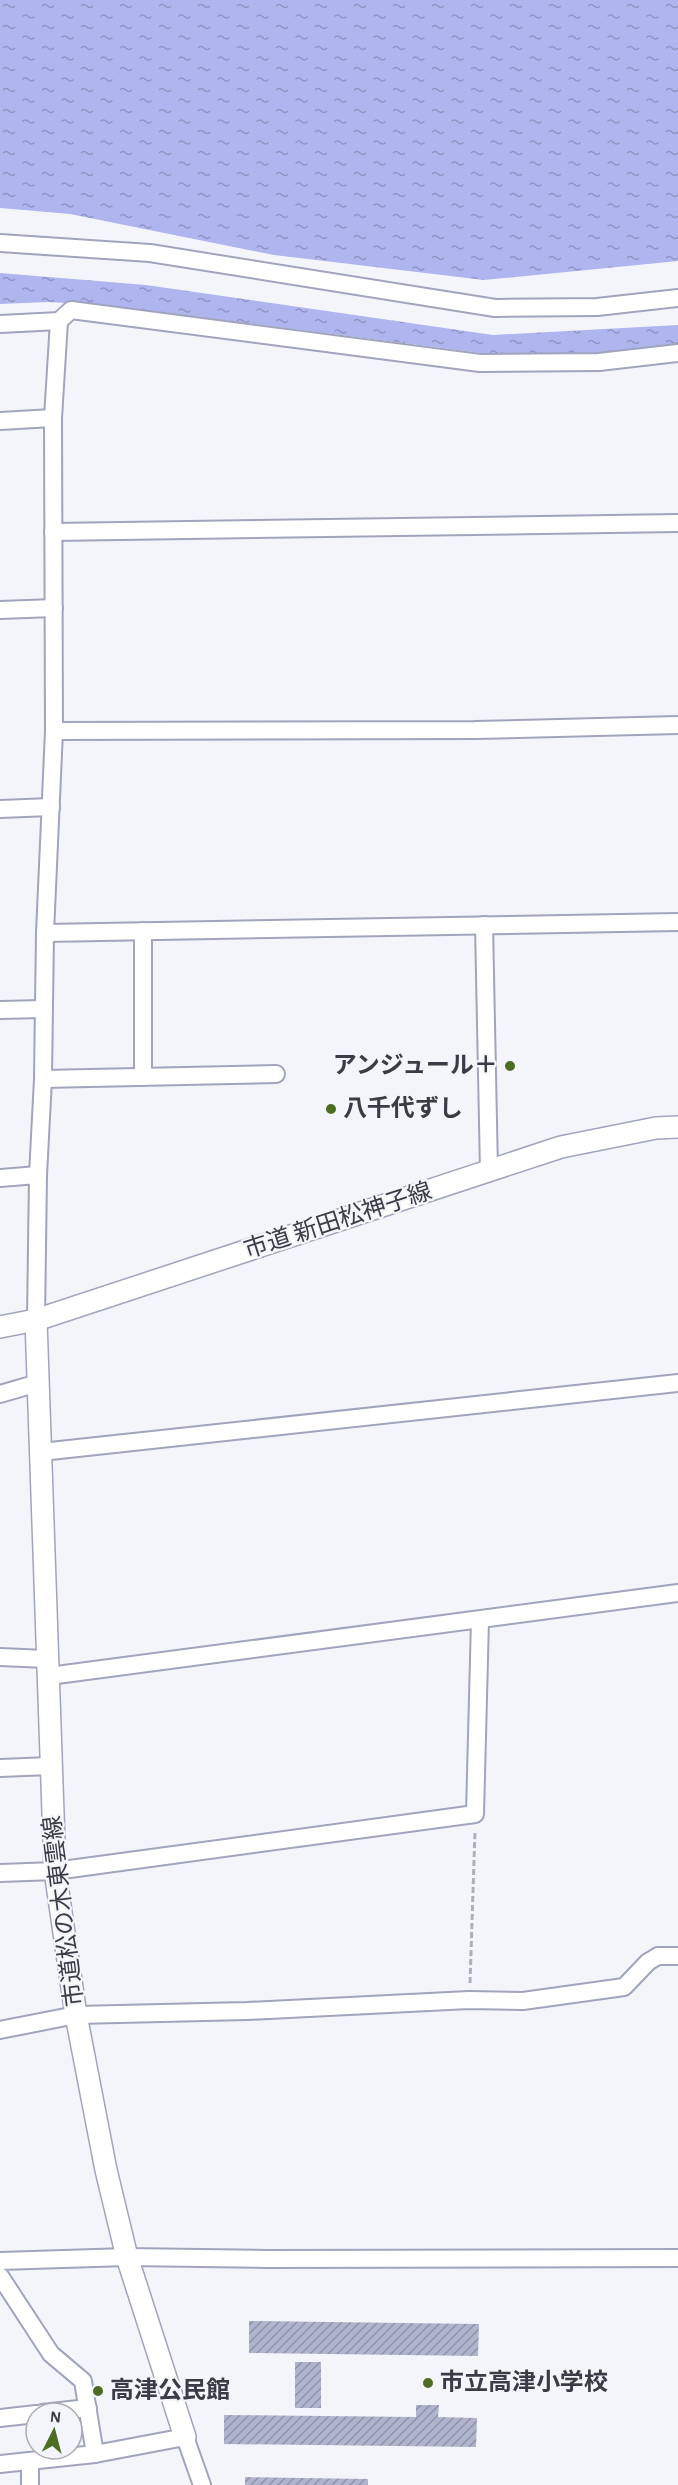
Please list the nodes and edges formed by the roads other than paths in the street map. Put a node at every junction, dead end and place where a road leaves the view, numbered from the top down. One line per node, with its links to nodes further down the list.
1 (0, 243): 2 (street)
2 (678, 298)
3 (59, 321): 4 (street); 5 (street); 6 (street)
4 (0, 324)
5 (678, 353)
6 (53, 418): 7 (street); 9 (street)
7 (0, 421)
8 (678, 523): 9 (street)
9 (53, 532): 10 (street)
10 (54, 608): 11 (street); 13 (street)
11 (0, 610)
12 (678, 725): 13 (street)
13 (54, 731): 14 (street)
14 (51, 807): 15 (street); 19 (street)
15 (0, 809)
16 (678, 922): 17 (street)
17 (484, 925): 18 (street); 26 (street)
18 (143, 932): 19 (street); 23 (street)
19 (45, 933): 20 (street)
20 (43, 1009): 21 (street); 24 (street)
21 (0, 1010)
22 (276, 1074): 23 (street)
23 (143, 1077): 24 (street)
24 (43, 1079): 27 (street)
25 (678, 1127): 26 (street, 市道 新田松神子線)
26 (489, 1171): 29 (street, 市道 新田松神子線)
27 (38, 1176): 28 (street); 29 (street)
28 (0, 1178)
29 (36, 1320): 30 (street, 市道 新田松神子線); 31 (street, 市道松の木東雲線)
30 (0, 1327)
31 (38, 1383): 33 (street); 34 (street, 市道松の木東雲線)
32 (678, 1383): 34 (street)
33 (0, 1394)
34 (41, 1452): 38 (street, 市道松の木東雲線)
35 (678, 1593): 36 (street)
36 (480, 1620): 38 (street); 41 (street)
37 (0, 1657): 38 (street)
38 (48, 1668): 39 (street, 市道松の木東雲線)
39 (50, 1766): 40 (street); 41 (street, 市道松の木東雲線)
40 (0, 1768)
41 (55, 1871): 42 (street); 44 (street, 市道松の木東雲線)
42 (0, 1873)
43 (678, 1956): 44 (street)
44 (76, 2015): 45 (street); 46 (street, 市道松の木東雲線)
45 (0, 2030)
46 (127, 2257): 47 (street); 48 (street); 54 (street, 市道松の木東雲線)
47 (678, 2258)
48 (0, 2261)
49 (0, 2276): 51 (street)
50 (84, 2408): 51 (street)
51 (87, 2408): 55 (street)
52 (24, 2415): 53 (street)
53 (0, 2418)
54 (185, 2437): 55 (street); 60 (street, 市道松の木東雲線)
55 (95, 2454): 56 (street)
56 (84, 2455)
57 (30, 2461): 58 (street); 59 (street)
58 (0, 2464)
59 (30, 2485)
60 (202, 2485)

